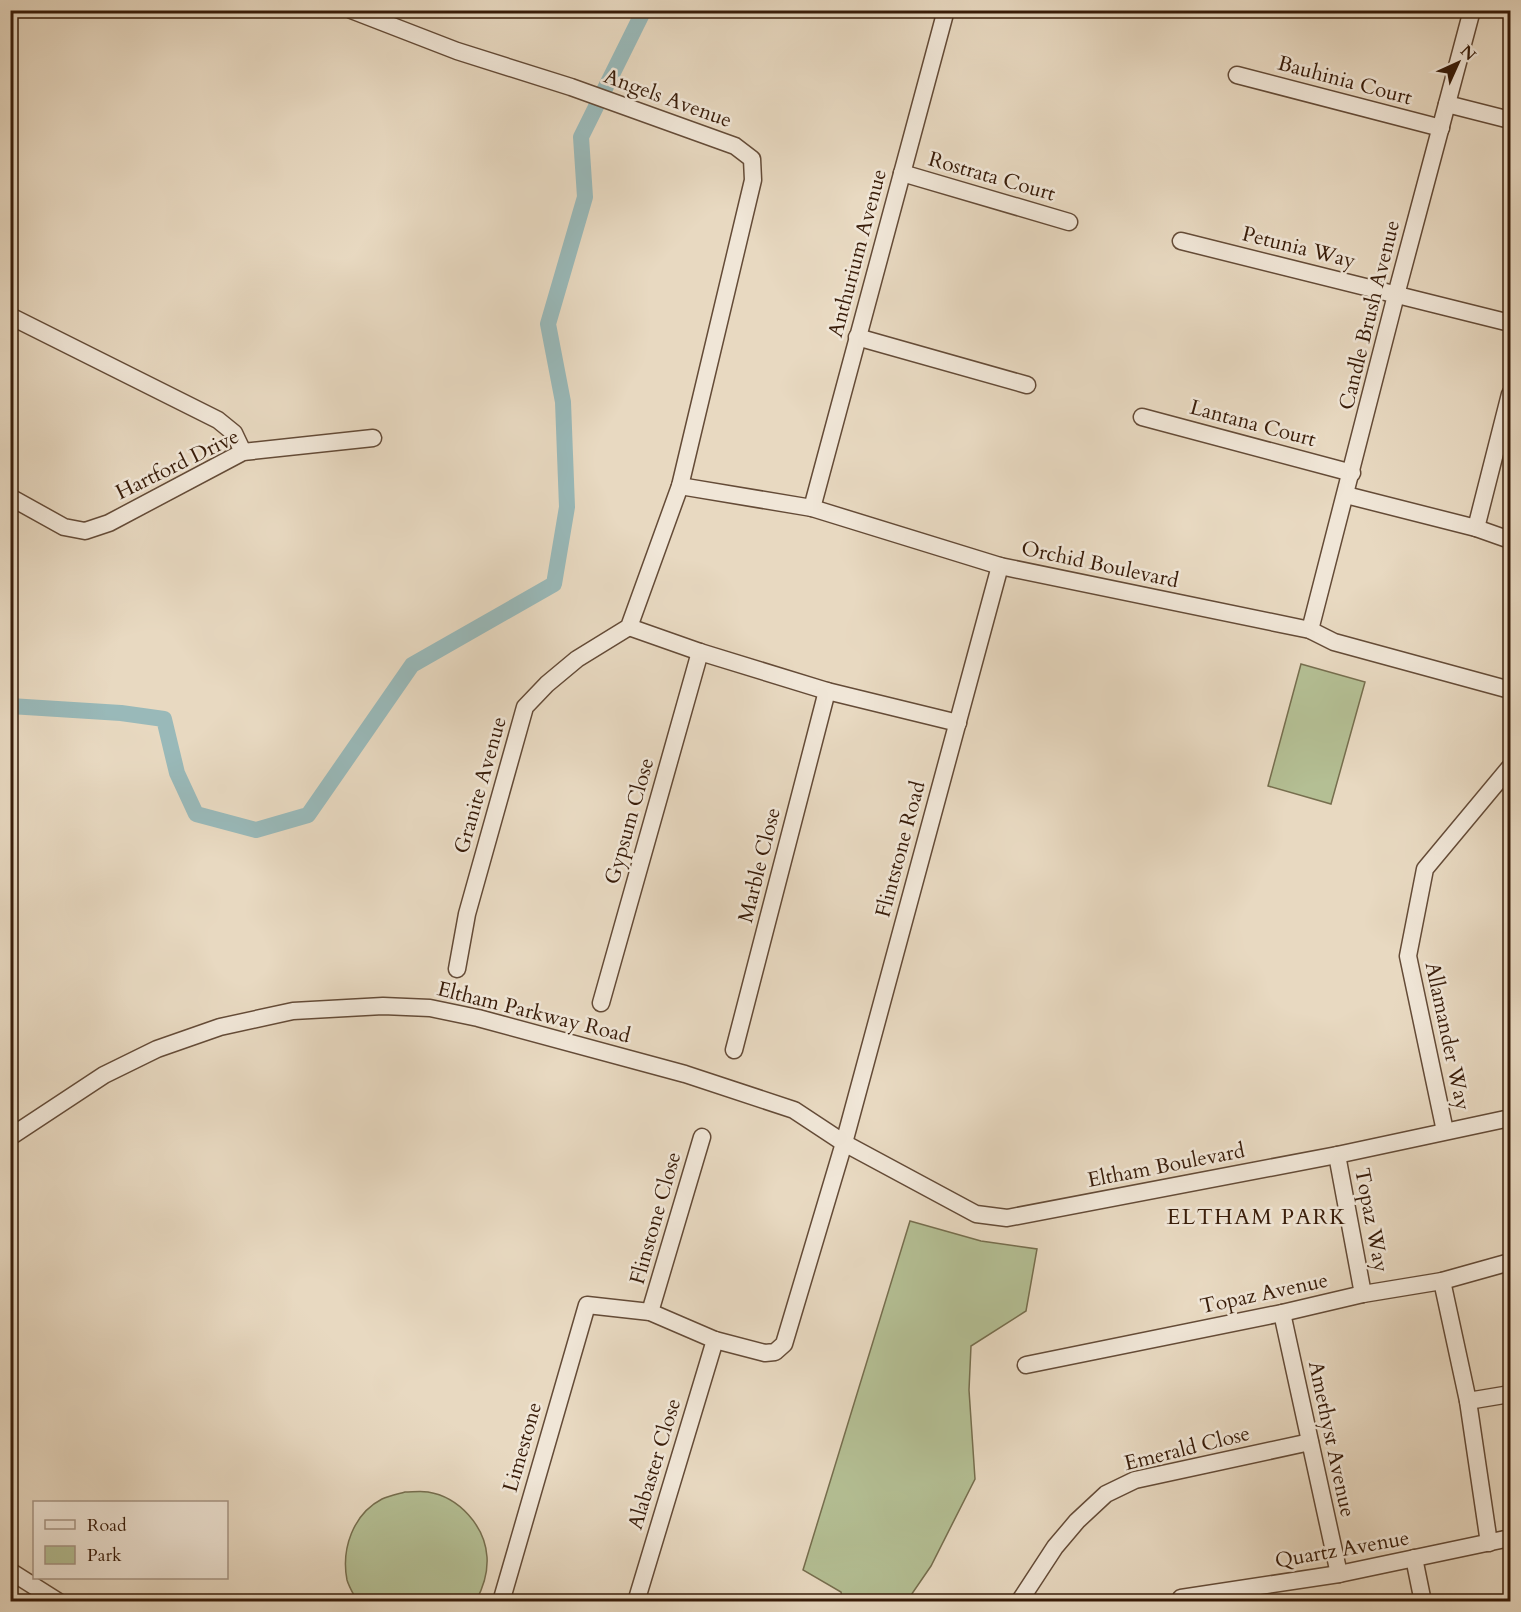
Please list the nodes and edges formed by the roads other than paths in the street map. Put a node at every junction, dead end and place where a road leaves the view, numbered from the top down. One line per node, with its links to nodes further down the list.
1 (351, 10): 21 (street, Angels Avenue)
2 (946, 10): 8 (street, Anthurium Avenue)
3 (1472, 10): 5 (street, Candle Brush Avenue)
4 (1237, 75): 7 (street, Bauhinia Court)
5 (1448, 104): 6 (street); 7 (street, Candle Brush Avenue)
6 (1510, 120)
7 (1441, 128): 11 (street, Candle Brush Avenue)
8 (902, 173): 9 (street, Rostrata Court); 14 (street, Anthurium Avenue)
9 (1068, 222)
10 (1181, 241): 11 (street, Petunia Way)
11 (1396, 295): 13 (street, Petunia Way); 20 (street, Candle Brush Avenue)
12 (10, 316): 19 (street)
13 (1510, 323)
14 (857, 338): 15 (street); 24 (street, Anthurium Avenue)
15 (1027, 385)
16 (1510, 394): 25 (street)
17 (1142, 417): 20 (street, Lantana Court)
18 (373, 438): 19 (street, Hartford Drive)
19 (243, 452): 23 (street, Hartford Drive)
20 (1352, 473): 22 (street, Candle Brush Avenue)
21 (680, 486): 24 (street, Orchid Boulevard); 28 (street)
22 (1346, 495): 25 (street); 29 (street, Candle Brush Avenue)
23 (10, 497)
24 (812, 508): 27 (street, Orchid Boulevard)
25 (1476, 528): 26 (street)
26 (1510, 540)
27 (1000, 566): 29 (street, Orchid Boulevard); 33 (street, Flintstone Road)
28 (629, 627): 30 (street); 35 (street, Granite Avenue)
29 (1310, 630): 31 (street, Orchid Boulevard)
30 (700, 652): 32 (street); 36 (street, Gypsum Close)
31 (1510, 690)
32 (827, 691): 33 (street); 37 (street, Marble Close)
33 (958, 723): 42 (street, Flintstone Road)
34 (1510, 767): 39 (street, Allamander Way)
35 (457, 969)
36 (601, 1003)
37 (734, 1050)
38 (1510, 1118): 39 (street, Eltham Boulevard)
39 (1445, 1131): 43 (street, Eltham Boulevard)
40 (10, 1137): 42 (street, Eltham Parkway Road)
41 (702, 1137): 47 (street, Flinstone Close)
42 (844, 1143): 43 (street, Eltham Boulevard); 49 (street, Flintstone Road)
43 (1337, 1155): 46 (street, Topaz Way)
44 (1510, 1263): 45 (street, Topaz Avenue)
45 (1442, 1281): 46 (street, Topaz Avenue); 52 (street)
46 (1363, 1294): 48 (street, Topaz Avenue)
47 (650, 1312): 49 (street); 61 (street, Limestone)
48 (1282, 1313): 50 (street, Topaz Avenue); 53 (street, Amethyst Avenue)
49 (715, 1340): 62 (street, Alabaster Close)
50 (1026, 1365)
51 (1510, 1394): 52 (street)
52 (1468, 1401): 55 (street)
53 (1310, 1442): 58 (street, Amethyst Avenue); 63 (street, Emerald Close)
54 (1510, 1538): 55 (street, Quartz Avenue)
55 (1489, 1543): 56 (street, Quartz Avenue)
56 (1414, 1558): 58 (street, Quartz Avenue); 64 (street)
57 (10, 1571): 60 (street)
58 (1339, 1574): 59 (street, Quartz Avenue)
59 (1181, 1598)
60 (59, 1602)
61 (501, 1602)
62 (636, 1602)
63 (1019, 1602)
64 (1423, 1602)

